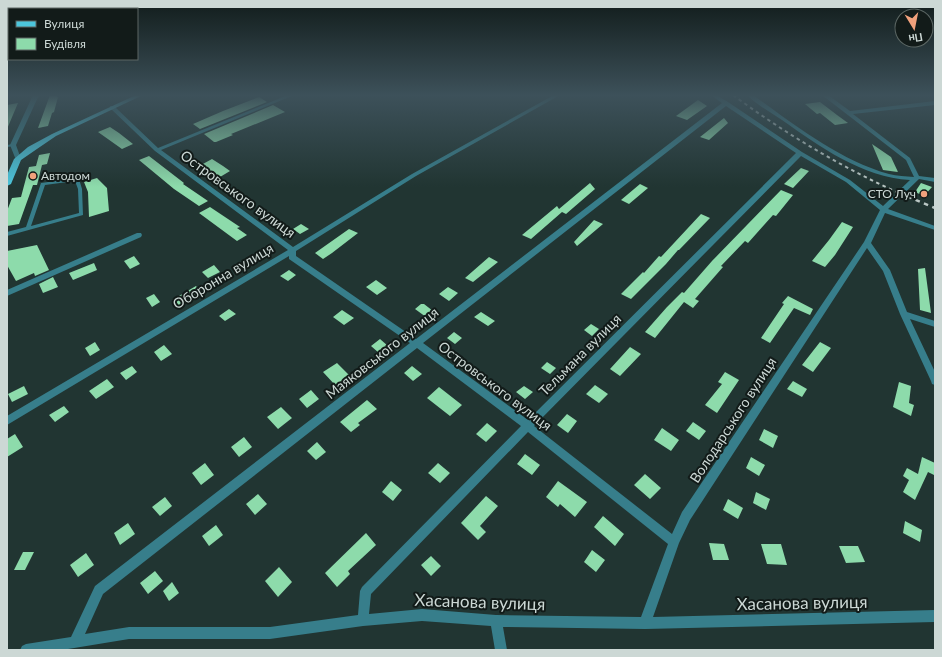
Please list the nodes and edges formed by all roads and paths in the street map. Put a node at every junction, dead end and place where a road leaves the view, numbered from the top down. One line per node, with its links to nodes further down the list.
1 (22, 126): 10 (street)
2 (73, 126): 14 (main road)
3 (132, 126): 12 (street, Островського вулиця)
4 (216, 126): 12 (street)
5 (502, 126): 24 (street, Оборонна вулиця)
6 (697, 126): 28 (street, Маяковського вулиця)
7 (760, 126): 13 (street)
8 (794, 126): 15 (street)
9 (866, 126): 15 (street)
10 (13, 145): 11 (lane); 14 (street)
11 (7, 146)
12 (157, 150): 24 (street, Островського вулиця)
13 (800, 152): 18 (street); 31 (street, Тельмана вулиця)
14 (18, 159): 17 (main road)
15 (917, 178): 16 (street); 18 (street, Володарського вулиця)
16 (935, 180)
17 (7, 184)
18 (883, 210): 20 (street); 23 (street, Володарського вулиця)
19 (28, 228): 19 (lane); 21 (lane)
20 (935, 228)
21 (7, 234)
22 (139, 235): 25 (street)
23 (866, 243): 26 (street); 32 (street, Володарського вулиця)
24 (293, 250): 28 (street, Островського вулиця); 30 (street, Оборонна вулиця)
25 (7, 293)
26 (904, 314): 27 (street); 29 (street)
27 (935, 324)
28 (416, 343): 31 (street, Островського вулиця); 37 (street, Маяковського вулиця)
29 (935, 381)
30 (7, 421)
31 (528, 426): 32 (street, Островського вулиця); 34 (street, Тельмана вулиця)
32 (674, 542): 36 (street, Володарського вулиця)
33 (935, 616): 36 (street, Хасанова вулиця)
34 (363, 620): 35 (street, Хасанова вулиця); 37 (street, Хасанова вулиця)
35 (496, 621): 36 (street, Хасанова вулиця); 39 (street)
36 (645, 624)
37 (75, 642): 38 (street, Хасанова вулиця)
38 (26, 650)
39 (501, 650)

